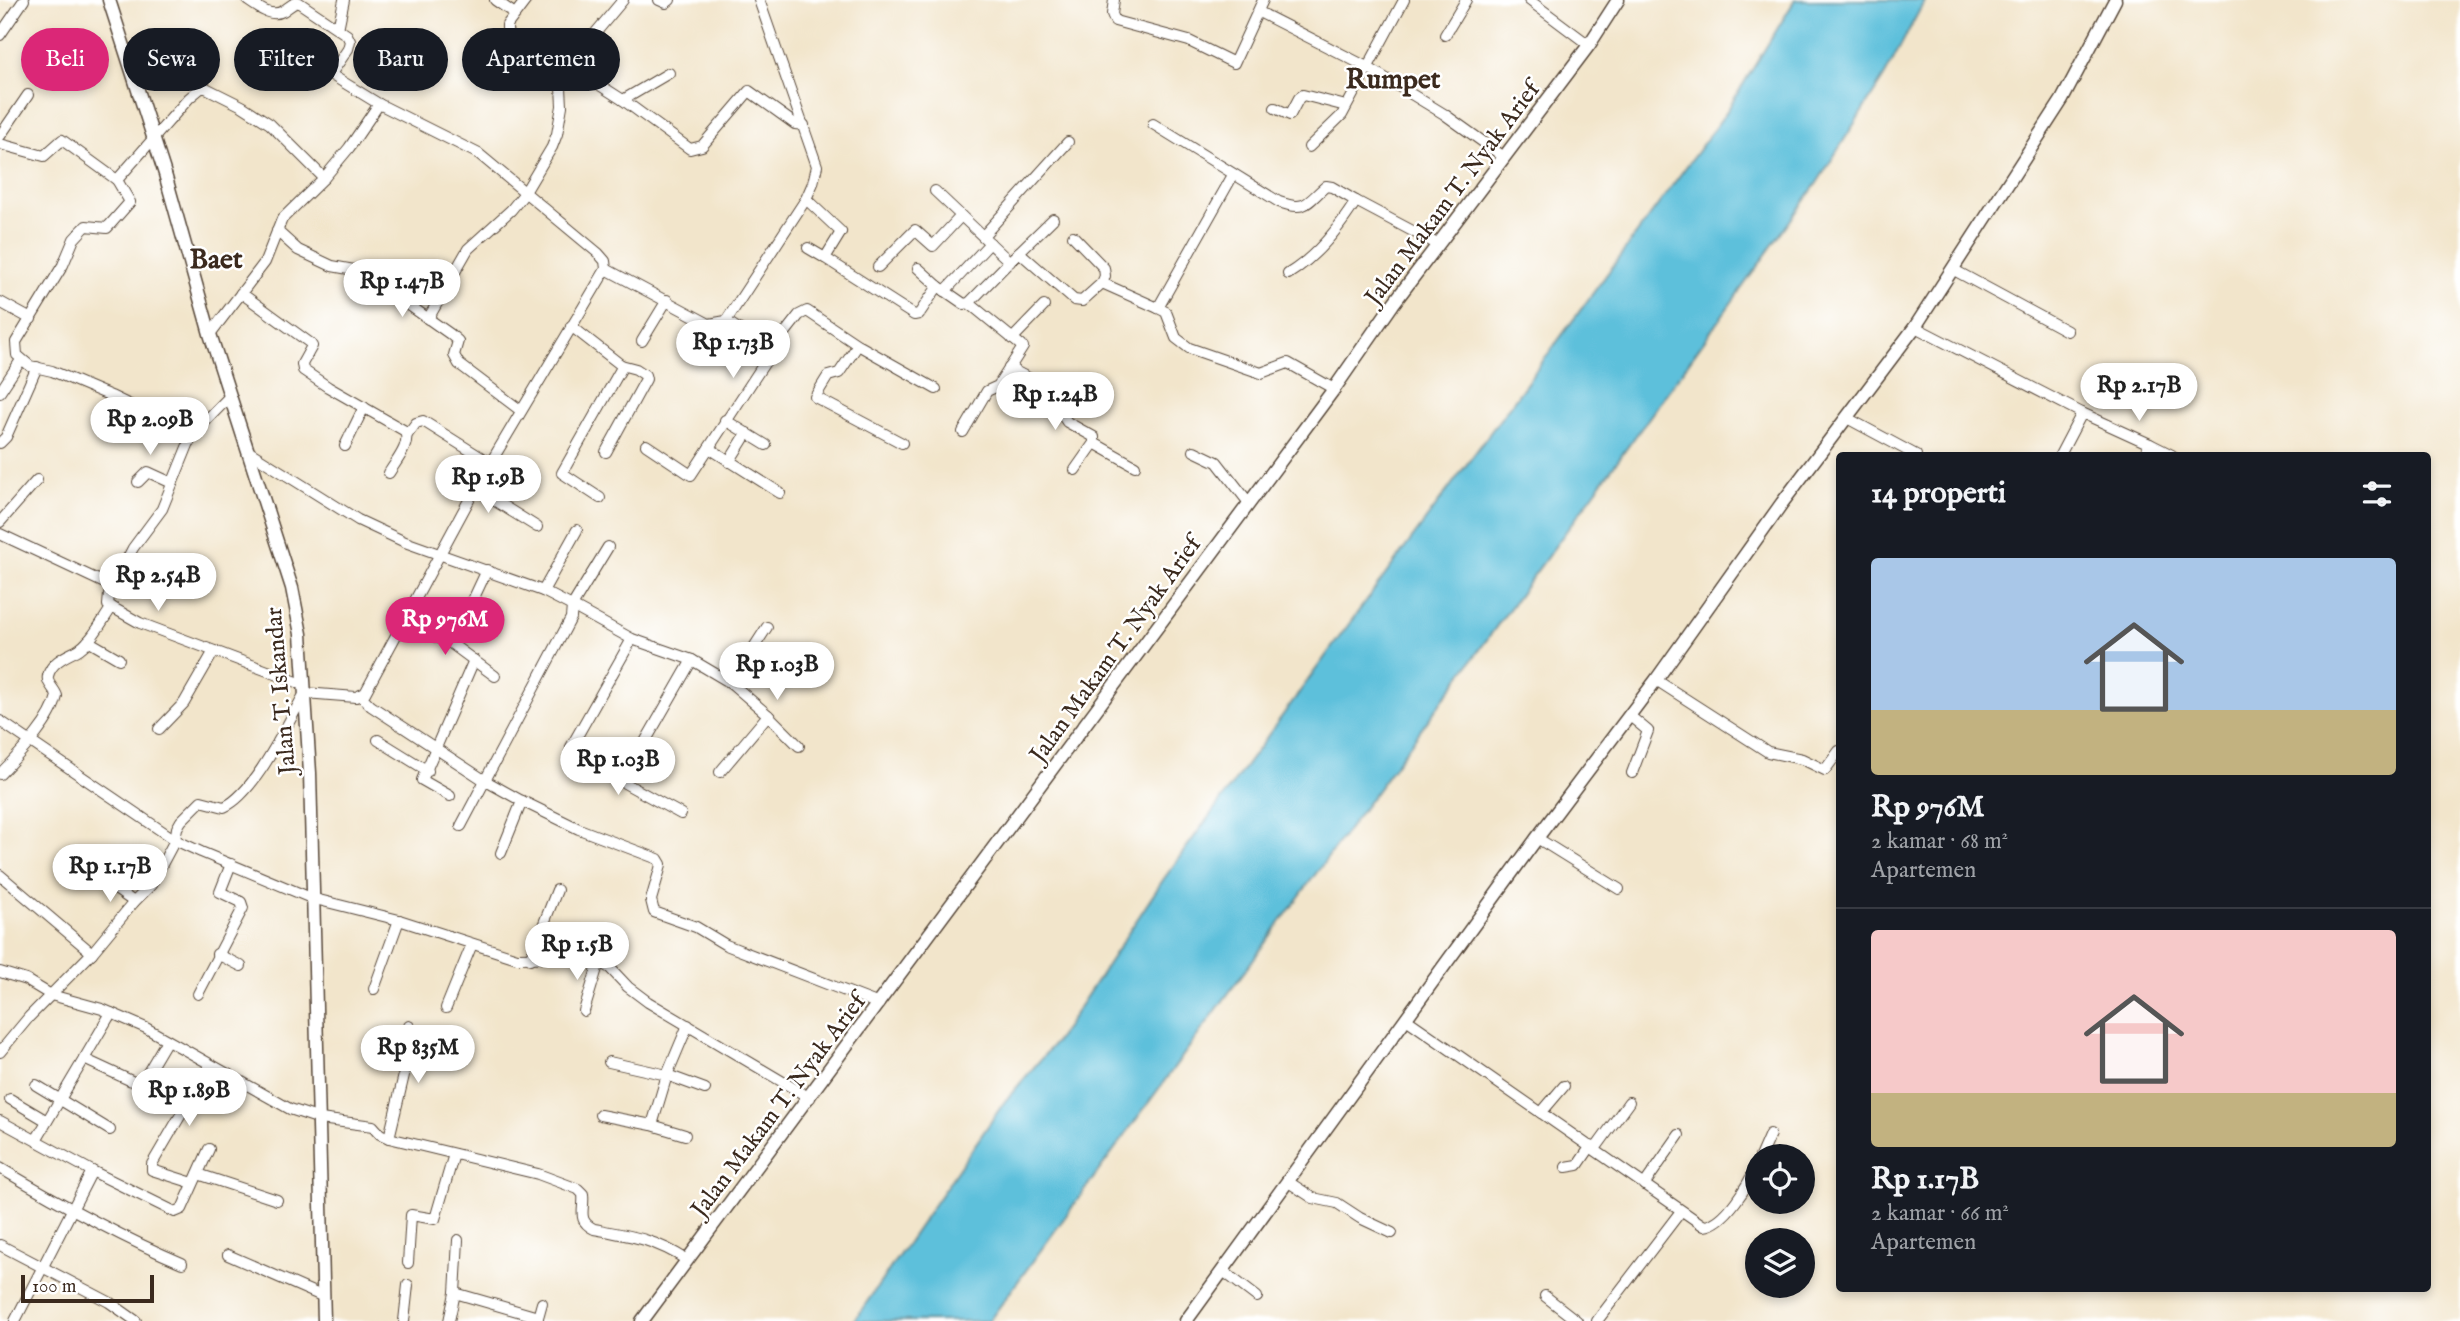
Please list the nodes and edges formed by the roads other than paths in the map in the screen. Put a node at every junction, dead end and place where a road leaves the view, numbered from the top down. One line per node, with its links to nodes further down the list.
1 (24, 0): 25 (street)
2 (109, 0): 42 (street, Jalan T. Iskandar)
3 (247, 0): 20 (street)
4 (344, 0): 21 (street)
5 (495, 0): 19 (street)
6 (526, 0): 19 (street)
7 (623, 0): 23 (street)
8 (659, 0): 9 (street)
9 (670, 0)
10 (759, 0): 40 (street)
11 (1114, 0): 18 (street)
12 (1263, 0): 18 (street)
13 (1404, 0): 29 (street)
14 (1466, 0): 26 (street)
15 (1529, 0): 27 (street)
16 (1618, 0): 27 (street, Jalan Makam T. Nyak Arief)
17 (2115, 0): 67 (street)
18 (1259, 12): 29 (street)
19 (515, 14): 22 (street)
20 (337, 28)
21 (338, 28)
22 (507, 28)
23 (599, 28)
24 (339, 30): 28 (street)
25 (1, 33)
26 (1445, 35)
27 (1589, 45): 46 (street, Jalan Makam T. Nyak Arief)
28 (339, 62)
29 (1367, 67): 37 (street); 46 (street)
30 (669, 73): 35 (street)
31 (339, 79): 36 (street)
32 (561, 91): 51 (street)
33 (609, 91): 35 (street)
34 (28, 95): 41 (street)
35 (623, 100): 40 (street)
36 (379, 104): 48 (street); 51 (street)
37 (1346, 106): 38 (street); 45 (street)
38 (1275, 108)
39 (1153, 124): 47 (street)
40 (804, 125): 52 (street)
41 (0, 136)
42 (153, 139): 48 (street); 49 (street); 83 (street, Jalan T. Iskandar)
43 (1068, 142): 58 (street)
44 (0, 144): 49 (street)
45 (1309, 146)
46 (1504, 158): 59 (street, Jalan Makam T. Nyak Arief)
47 (1233, 175): 53 (street); 76 (street)
48 (324, 178): 56 (street)
49 (117, 180): 77 (street)
50 (935, 191): 54 (street)
51 (524, 194): 66 (street); 78 (street)
52 (806, 199): 62 (street); 79 (street)
53 (1356, 201): 59 (street); 68 (street)
54 (961, 216): 58 (street); 64 (street)
55 (1053, 219): 61 (street)
56 (277, 231): 71 (street); 78 (street)
57 (1073, 236): 69 (street)
58 (986, 240): 63 (street); 70 (street)
59 (1437, 244): 94 (street, Jalan Makam T. Nyak Arief)
60 (808, 247): 62 (street)
61 (1019, 252): 63 (street); 69 (street)
62 (825, 258): 70 (street)
63 (1010, 262): 74 (street)
64 (878, 267)
65 (918, 268): 70 (street)
66 (606, 269): 72 (street); 80 (street)
67 (1954, 270): 81 (street); 82 (street)
68 (1288, 274)
69 (1102, 283): 76 (street)
70 (942, 289): 74 (street)
71 (242, 293): 83 (street); 96 (street)
72 (667, 300): 79 (street); 85 (street)
73 (0, 302): 77 (street)
74 (969, 303): 84 (street)
75 (1044, 306): 84 (street)
76 (1158, 309): 94 (street)
77 (31, 319): 88 (street)
78 (428, 319): 97 (street)
79 (726, 321): 87 (street)
80 (571, 326): 89 (street); 97 (street)
81 (1915, 327): 98 (street); 100 (street)
82 (2067, 331)
83 (210, 334): 95 (street, Jalan T. Iskandar)
84 (1012, 339): 91 (street)
85 (642, 341)
86 (859, 345): 87 (street); 93 (street); 106 (street)
87 (770, 352): 99 (street)
88 (21, 360): 90 (street); 92 (street)
89 (621, 365): 115 (street); 131 (street)
90 (37, 367): 103 (street); 105 (street)
91 (1009, 368): 101 (street); 107 (street)
92 (1, 387)
93 (936, 389)
94 (1334, 389): 132 (street, Jalan Makam T. Nyak Arief)
95 (230, 396): 103 (street); 113 (street, Jalan T. Iskandar)
96 (364, 407): 104 (street); 111 (street)
97 (520, 410): 121 (street)
98 (2082, 412): 108 (street); 117 (street)
99 (725, 420): 102 (street); 112 (street)
100 (1851, 420): 116 (street); 154 (street)
101 (963, 432)
102 (747, 433): 110 (street); 120 (street)
103 (192, 435): 128 (street)
104 (407, 435): 121 (street); 124 (street)
105 (0, 443)
106 (902, 443)
107 (1094, 443): 122 (street); 123 (street)
108 (2150, 444): 118 (street); 119 (street)
109 (646, 445): 112 (street)
110 (766, 445)
111 (345, 446)
112 (709, 448): 120 (street)
113 (248, 451): 138 (street); 156 (street, Jalan T. Iskandar)
114 (1194, 451): 132 (street)
115 (606, 452)
116 (1910, 452)
117 (2062, 452)
118 (2146, 452)
119 (2166, 452)
120 (729, 461): 130 (street)
121 (490, 463): 129 (street)
122 (1135, 466)
123 (1076, 470)
124 (389, 473)
125 (455, 476): 129 (street)
126 (37, 480): 133 (street)
127 (138, 482): 128 (street)
128 (172, 483): 140 (street)
129 (475, 489): 134 (street); 138 (street)
130 (780, 493)
131 (600, 498)
132 (1249, 503): 198 (street, Jalan Makam T. Nyak Arief)
133 (0, 522)
134 (537, 527)
135 (577, 530): 141 (street)
136 (0, 534): 140 (street)
137 (608, 547): 143 (street)
138 (439, 553): 139 (street); 145 (street)
139 (487, 570): 141 (street); 144 (street)
140 (113, 587): 142 (street)
141 (542, 591): 143 (street)
142 (112, 607): 148 (street); 149 (street)
143 (572, 607): 147 (street); 171 (street)
144 (464, 619)
145 (403, 624): 151 (street); 157 (street)
146 (767, 627): 155 (street)
147 (632, 639): 152 (street); 172 (street)
148 (88, 640): 150 (street); 163 (street)
149 (214, 651): 156 (street); 161 (street)
150 (119, 659)
151 (474, 660): 153 (street); 165 (street)
152 (692, 660): 155 (street); 172 (street)
153 (495, 676)
154 (1659, 682): 160 (street); 166 (street)
155 (730, 683): 158 (street)
156 (305, 689): 157 (street); 177 (street); 185 (street, Jalan T. Iskandar)
157 (361, 696): 165 (street)
158 (768, 715): 164 (street); 168 (street)
159 (0, 721): 163 (street)
160 (1638, 722): 169 (street); 178 (street)
161 (159, 729)
162 (378, 740): 167 (street)
163 (30, 742): 170 (street); 177 (street)
164 (799, 746)
165 (437, 750): 167 (street); 171 (street)
166 (1836, 755)
167 (428, 771): 173 (street)
168 (720, 772)
169 (1632, 773)
170 (0, 774)
171 (484, 780): 174 (street); 176 (street)
172 (622, 782): 175 (street)
173 (450, 796)
174 (522, 801): 179 (street); 198 (street)
175 (681, 814)
176 (461, 826)
177 (175, 840): 180 (street); 186 (street)
178 (1547, 845): 183 (street); 202 (street)
179 (501, 853)
180 (231, 864): 185 (street); 190 (street)
181 (0, 876): 189 (street)
182 (104, 881): 186 (street)
183 (1619, 889)
184 (557, 890): 191 (street)
185 (311, 898): 187 (street); 220 (street, Jalan T. Iskandar)
186 (134, 902): 189 (street)
187 (399, 920): 188 (street); 195 (street)
188 (472, 944): 191 (street); 199 (street)
189 (92, 953): 197 (street)
190 (217, 954): 193 (street); 196 (street)
191 (530, 959): 192 (street)
192 (599, 962): 200 (street); 204 (street)
193 (242, 965)
194 (0, 972): 197 (street)
195 (374, 989)
196 (198, 994)
197 (51, 995): 201 (street); 206 (street)
198 (879, 1004): 214 (street, Jalan Makam T. Nyak Arief)
199 (446, 1008)
200 (584, 1011)
201 (111, 1013): 205 (street); 207 (street)
202 (1410, 1022): 218 (street); 238 (street)
203 (409, 1026): 228 (street)
204 (688, 1026): 210 (street); 214 (street)
205 (167, 1040): 207 (street); 209 (street)
206 (0, 1052)
207 (84, 1059): 216 (street)
208 (610, 1062): 210 (street)
209 (210, 1065): 220 (street); 237 (street)
210 (667, 1075): 213 (street); 223 (street)
211 (36, 1085): 216 (street)
212 (1564, 1086): 218 (street)
213 (705, 1089)
214 (810, 1098): 248 (street, Jalan Makam T. Nyak Arief)
215 (10, 1099): 222 (street)
216 (59, 1099): 222 (street); 224 (street)
217 (1629, 1102): 231 (street)
218 (1541, 1113): 231 (street)
219 (600, 1115): 223 (street)
220 (320, 1119): 228 (street); 256 (street, Jalan T. Iskandar)
221 (0, 1121): 229 (street)
222 (47, 1121): 229 (street)
223 (652, 1125): 226 (street)
224 (110, 1130)
225 (1770, 1134): 230 (street)
226 (685, 1135)
227 (1679, 1135): 239 (street)
228 (389, 1138): 233 (street)
229 (36, 1140): 236 (street)
230 (1766, 1144)
231 (1593, 1148): 234 (street); 239 (street)
232 (209, 1149): 237 (street)
233 (454, 1154): 248 (street); 250 (street)
234 (1566, 1167)
235 (0, 1168): 242 (street)
236 (92, 1171): 237 (street); 242 (street)
237 (195, 1179): 241 (street)
238 (1291, 1183): 244 (street); 252 (street)
239 (1644, 1185): 243 (street)
240 (1745, 1188): 243 (street)
241 (276, 1200)
242 (73, 1211): 249 (street); 251 (street)
243 (1681, 1211): 268 (street)
244 (1392, 1233)
245 (458, 1240): 254 (street)
246 (0, 1245): 251 (street)
247 (228, 1255): 256 (street)
248 (687, 1260): 265 (street, Jalan Makam T. Nyak Arief)
249 (182, 1263)
250 (408, 1263)
251 (42, 1268): 260 (street); 261 (street)
252 (1223, 1271): 257 (street); 266 (street)
253 (408, 1285): 263 (street)
254 (455, 1293): 259 (street); 264 (street)
255 (1545, 1296): 267 (street)
256 (324, 1297): 262 (street, Jalan T. Iskandar)
257 (1256, 1297)
258 (542, 1303): 259 (street)
259 (537, 1319)
260 (15, 1321)
261 (136, 1321)
262 (324, 1321)
263 (404, 1321)
264 (449, 1321)
265 (642, 1321)
266 (1186, 1321)
267 (1577, 1321)
268 (1597, 1321)

